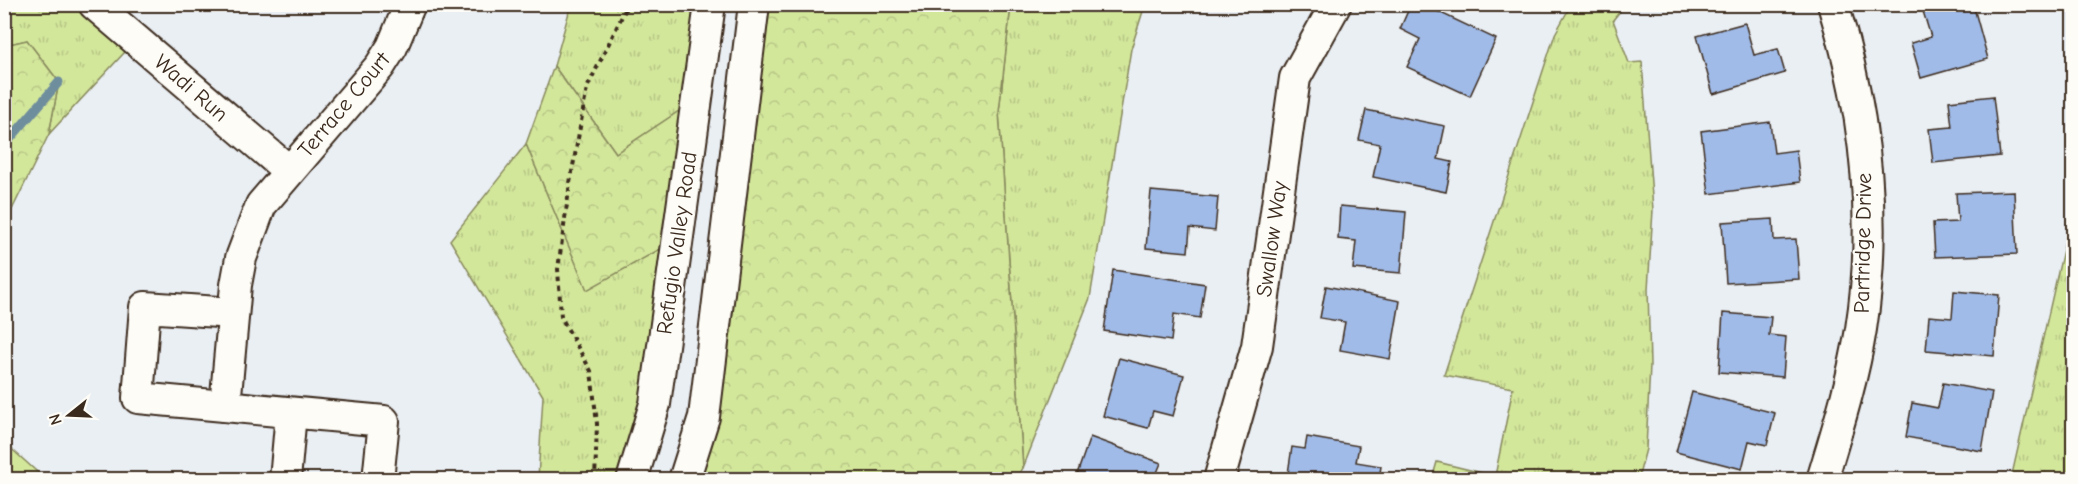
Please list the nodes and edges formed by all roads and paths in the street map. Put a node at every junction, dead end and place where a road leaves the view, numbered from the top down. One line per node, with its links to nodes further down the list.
1 (94, 4): 8 (street, Wadi Run)
2 (410, 4): 8 (street, Terrace Court)
3 (628, 4): 14 (path)
4 (710, 4): 15 (street, Refugio Valley Road)
5 (754, 4): 16 (street, Refugio Valley Road)
6 (1336, 4): 17 (street, Swallow Way)
7 (1833, 4): 18 (street, Partridge Drive)
8 (289, 171): 9 (street, Terrace Court)
9 (233, 313): 10 (street, Terrace Court); 10 (street)
10 (225, 406): 11 (street)
11 (291, 413): 12 (street); 13 (street)
12 (285, 480)
13 (378, 480)
14 (595, 480)
15 (632, 480)
16 (684, 480)
17 (1219, 480)
18 (1822, 480)

